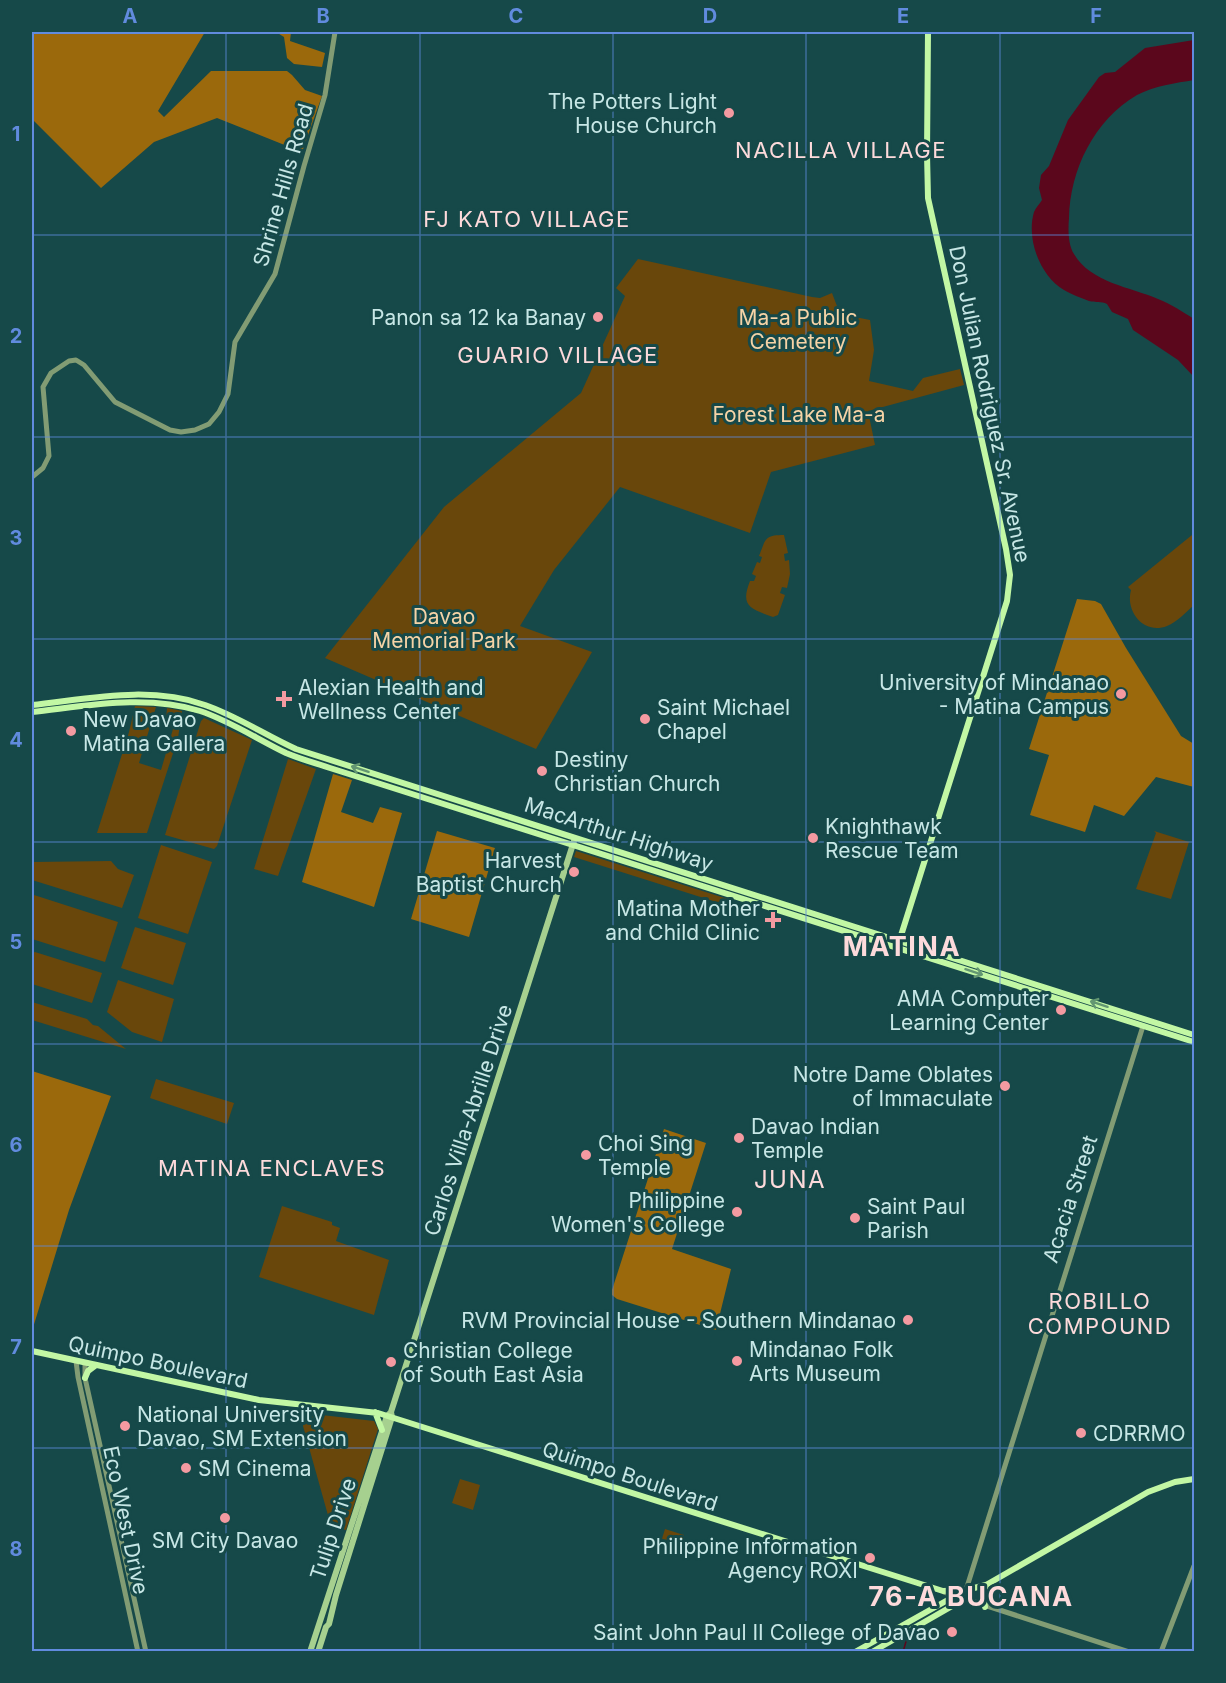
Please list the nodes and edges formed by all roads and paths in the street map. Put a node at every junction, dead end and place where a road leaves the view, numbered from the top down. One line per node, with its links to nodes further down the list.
1 (335, 32): 3 (street, Shrine Hills Road)
2 (928, 32): 9 (main road, Don Julian Rodriguez Sr. Avenue)
3 (32, 477)
4 (70, 704): 5 (main road, MacArthur Highway); 6 (main road, MacArthur Highway); 7 (main road, MacArthur Highway)
5 (32, 705)
6 (32, 712)
7 (574, 841): 8 (main road, MacArthur Highway); 26 (main road, Carlos Villa-Abrille Drive)
8 (771, 904): 9 (main road, MacArthur Highway); 10 (main road, MacArthur Highway)
9 (899, 941): 10 (main road, Don Julian Rodriguez Sr. Avenue); 11 (main road, MacArthur Highway)
10 (897, 948): 12 (main road, MacArthur Highway, one-way to 12)
11 (1039, 985): 12 (main road); 13 (main road, MacArthur Highway)
12 (1036, 992): 14 (main road, MacArthur Highway)
13 (1069, 994): 14 (main road); 16 (main road, MacArthur Highway, one-way to 13)
14 (1066, 1002): 15 (main road, MacArthur Highway)
15 (1143, 1026): 17 (main road, MacArthur Highway); 37 (street, Acacia Street)
16 (1194, 1035)
17 (1194, 1042)
18 (32, 1351): 19 (main road, Quimpo Boulevard)
19 (76, 1361): 20 (main road, Quimpo Boulevard); 24 (street, Eco West Drive)
20 (85, 1363): 21 (main road, Quimpo Boulevard); 22 (street, Eco West Drive)
21 (96, 1365): 22 (main road); 25 (main road, Quimpo Boulevard)
22 (85, 1378): 23 (street, Eco West Drive)
23 (90, 1400): 24 (street); 28 (street, Eco West Drive)
24 (83, 1401): 29 (street, Eco West Drive)
25 (375, 1412): 26 (main road, Quimpo Boulevard); 27 (main road)
26 (390, 1415): 27 (main road, Tulip Drive); 36 (main road, Quimpo Boulevard); 39 (main road, Tulip Drive)
27 (382, 1430): 39 (main road, Tulip Drive)
28 (101, 1452): 29 (street); 31 (street, Eco West Drive)
29 (94, 1454): 32 (street, Eco West Drive)
30 (1194, 1479): 34 (main road, Quimpo Boulevard)
31 (112, 1506): 32 (street); 35 (street, Eco West Drive)
32 (106, 1507): 38 (street, Eco West Drive)
33 (1194, 1566): 51 (street)
34 (986, 1584): 37 (main road, Quimpo Boulevard); 42 (main road)
35 (132, 1590): 38 (street); 43 (street, Eco West Drive)
36 (939, 1590): 37 (main road, Quimpo Boulevard); 40 (street)
37 (966, 1590): 40 (main road); 41 (main road)
38 (124, 1591): 44 (street, Eco West Drive)
39 (333, 1594): 45 (main road, Tulip Drive)
40 (953, 1596): 41 (street); 48 (main road)
41 (961, 1599): 42 (street); 49 (main road)
42 (985, 1607): 50 (street)
43 (143, 1641): 44 (street); 47 (street, Eco West Drive)
44 (136, 1642): 46 (street, Eco West Drive)
45 (315, 1649)
46 (138, 1652)
47 (146, 1652)
48 (855, 1652)
49 (872, 1652)
50 (1129, 1652)
51 (1161, 1652)

